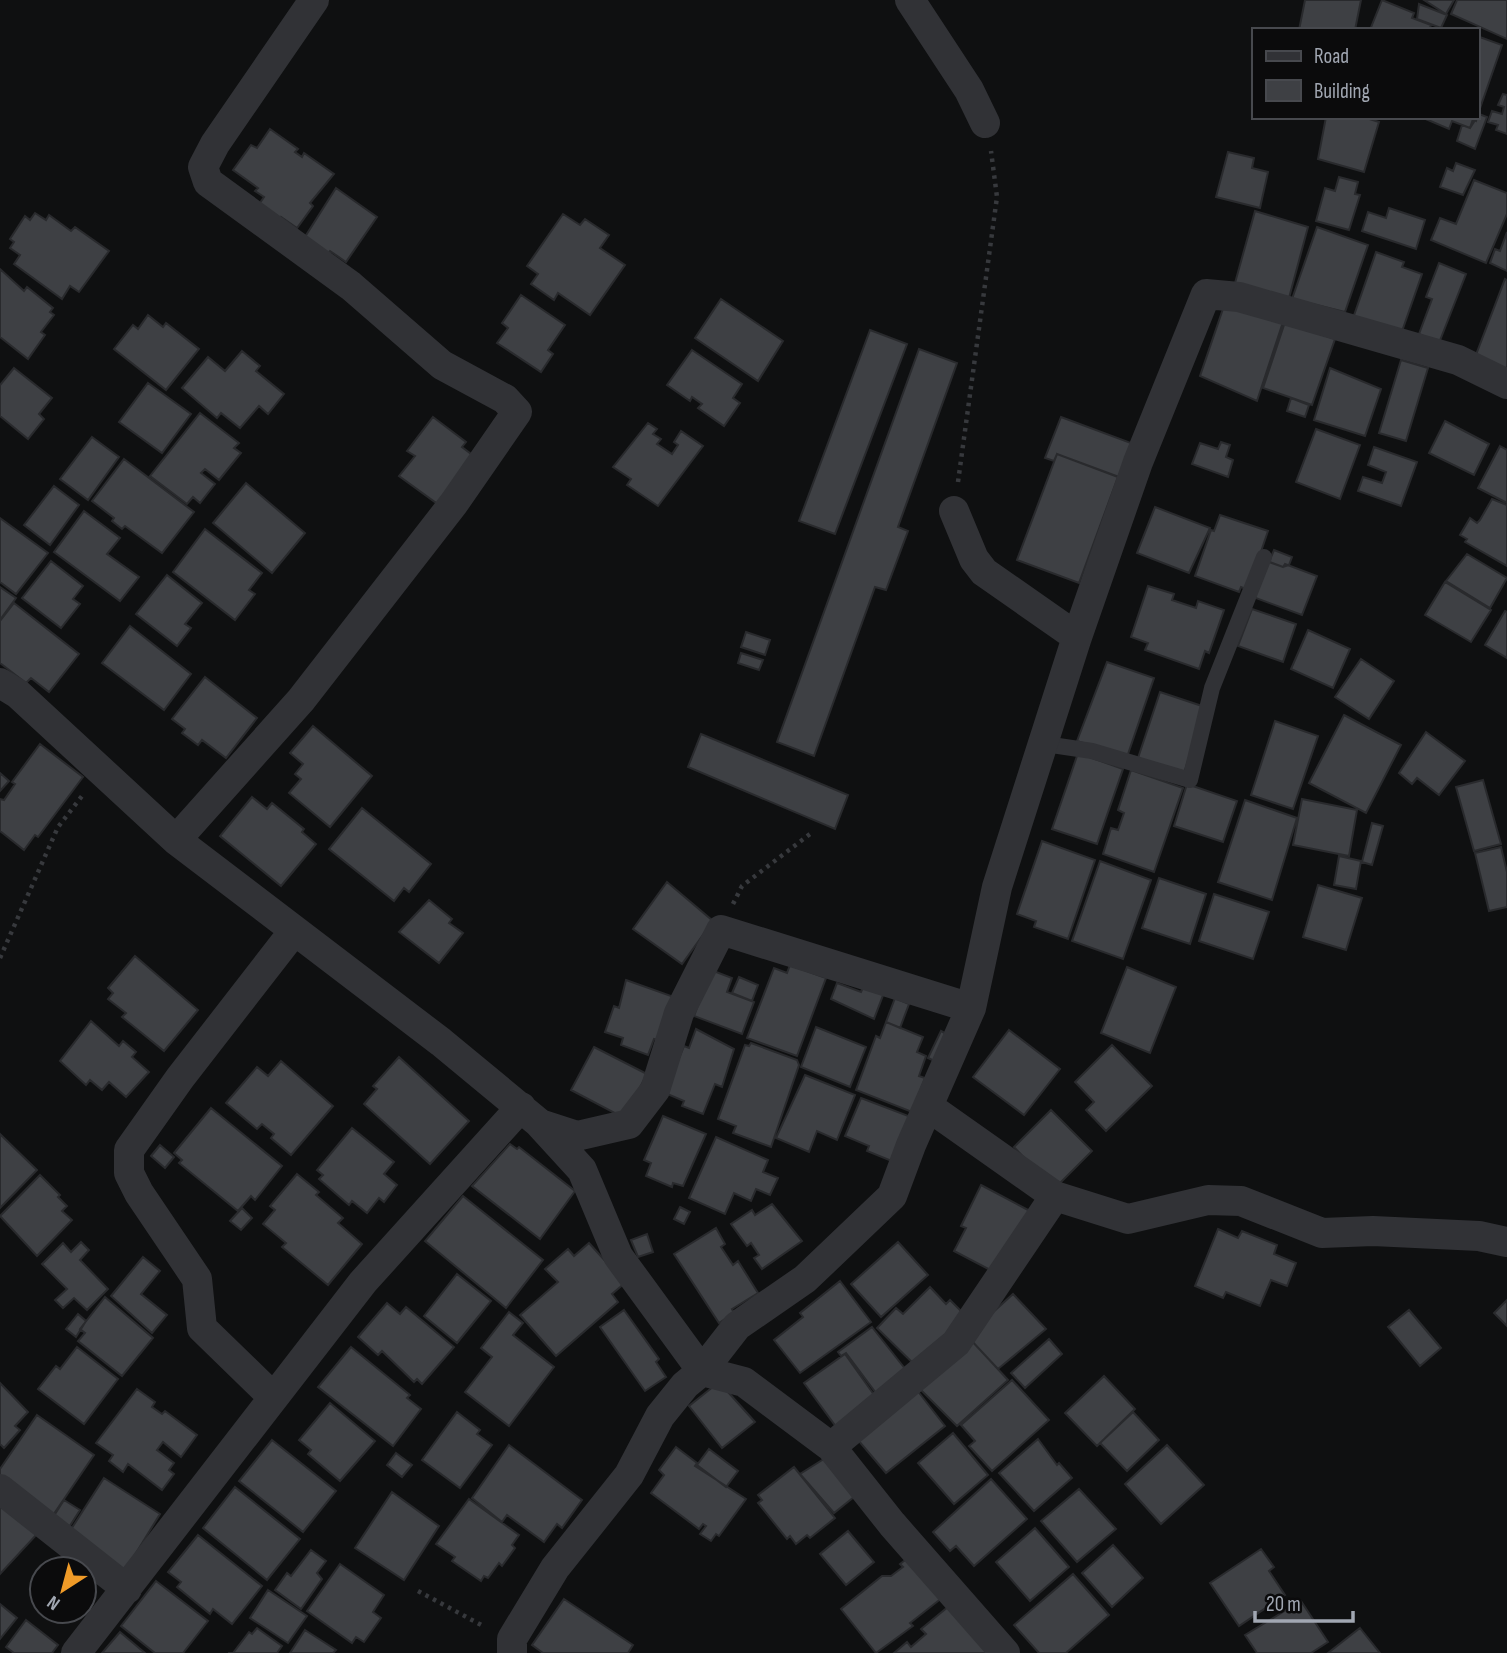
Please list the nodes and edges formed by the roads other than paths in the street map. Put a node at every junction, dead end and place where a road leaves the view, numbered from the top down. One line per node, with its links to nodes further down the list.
1 (314, 0): 10 (street)
2 (910, 0): 3 (street)
3 (985, 123)
4 (1507, 384): 7 (street)
5 (954, 511): 7 (street)
6 (1264, 557): 9 (lane)
7 (1077, 637): 9 (street)
8 (0, 683): 10 (street)
9 (1045, 744): 12 (street)
10 (176, 840): 11 (street)
11 (294, 931): 14 (street); 18 (street)
12 (971, 1009): 13 (street); 14 (street)
13 (929, 1107): 15 (street); 17 (street)
14 (530, 1115): 17 (street); 18 (street)
15 (1055, 1196): 16 (street); 19 (street)
16 (1507, 1242)
17 (702, 1371): 19 (street); 22 (street)
18 (273, 1396): 21 (street)
19 (831, 1447): 24 (street)
20 (0, 1489): 21 (street)
21 (127, 1589): 23 (street)
22 (512, 1646)
23 (76, 1653)
24 (1005, 1653)

